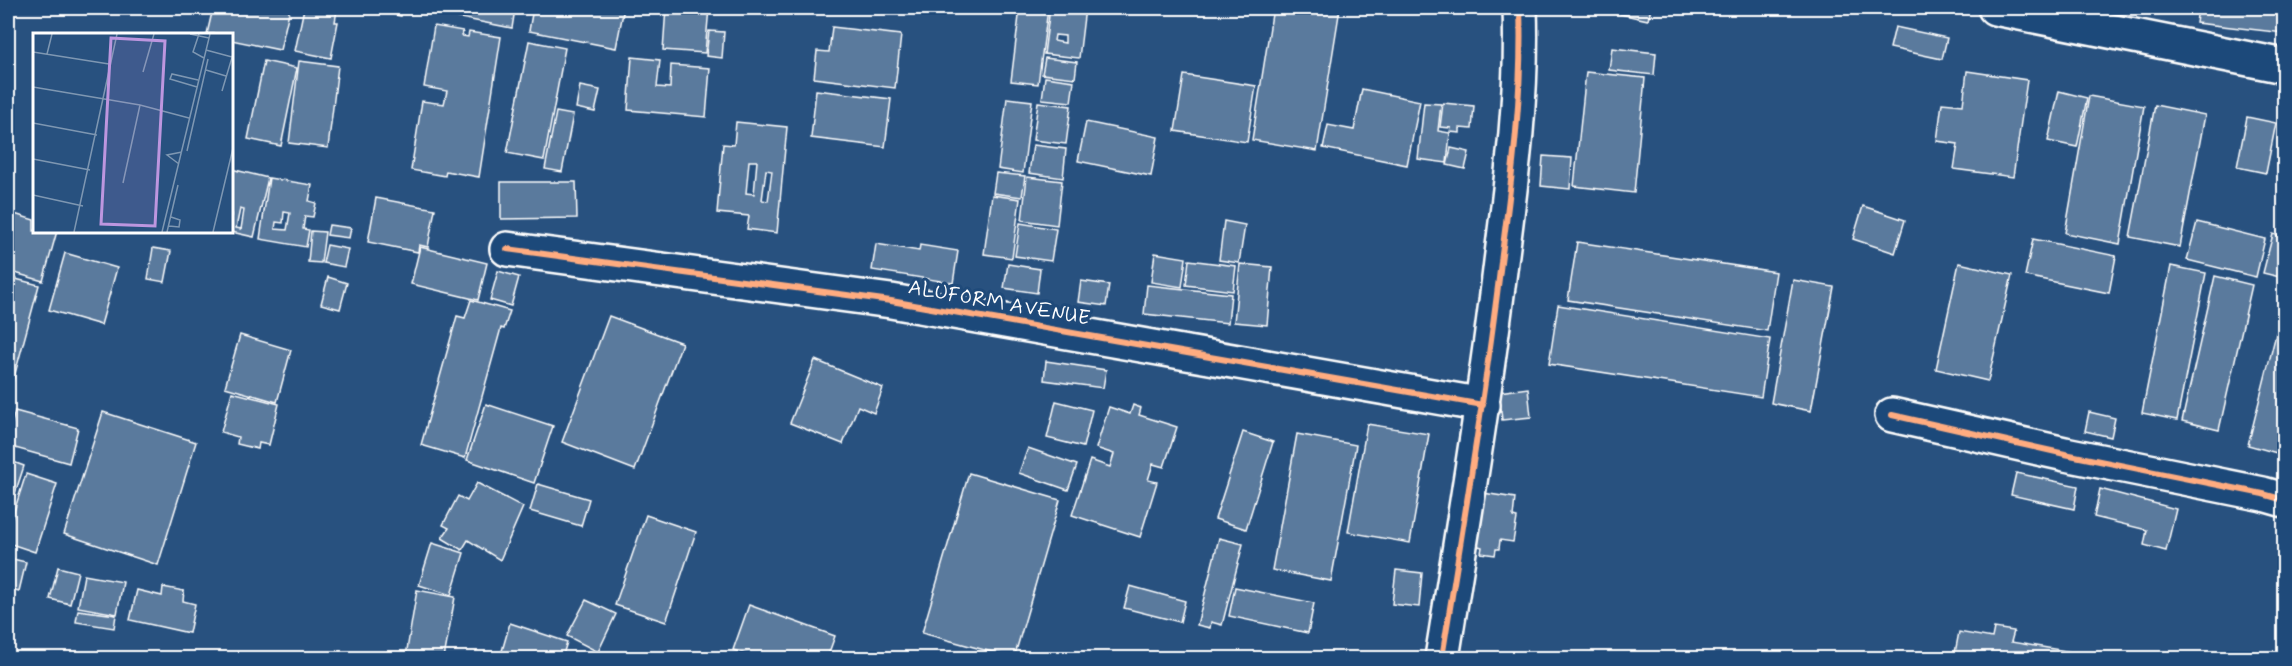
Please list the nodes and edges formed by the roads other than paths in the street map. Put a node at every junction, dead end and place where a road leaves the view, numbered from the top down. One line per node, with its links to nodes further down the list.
1 (1520, 8): 5 (street)
2 (1995, 8): 3 (street)
3 (2284, 66)
4 (507, 249): 5 (street, ALUFORM AVENUE)
5 (1483, 405): 8 (street)
6 (1892, 415): 7 (street)
7 (2284, 500)
8 (1442, 658)

